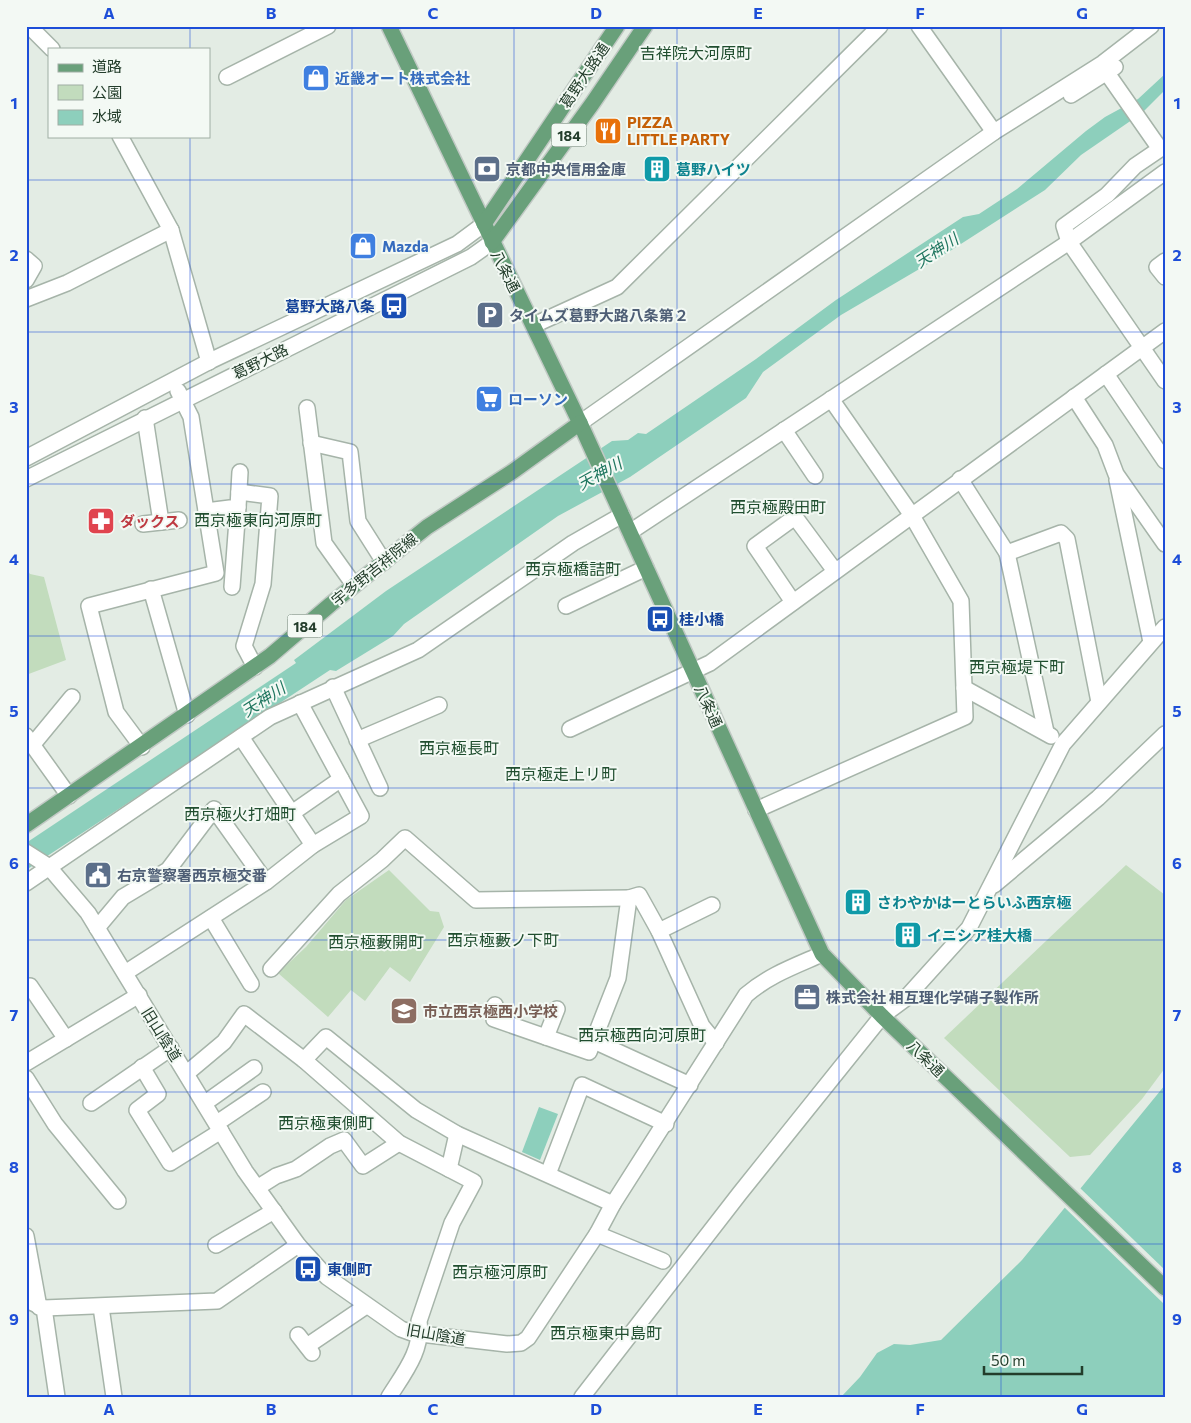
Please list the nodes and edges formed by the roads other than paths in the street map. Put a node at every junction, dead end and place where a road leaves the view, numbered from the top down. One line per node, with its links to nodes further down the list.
1 (29, 26): 10 (street)
2 (328, 26): 11 (street)
3 (389, 26): 16 (main road, 八条通)
4 (617, 26): 16 (main road, 葛野大路通 / 184)
5 (880, 26): 25 (street)
6 (919, 26): 13 (street)
7 (1151, 26): 13 (street)
8 (1165, 27): 12 (street)
9 (640, 28): 18 (main road, 葛野大路通 / 184)
10 (51, 48)
11 (227, 77)
12 (1110, 78): 13 (street); 19 (street)
13 (997, 130): 37 (street)
14 (121, 138): 17 (street)
15 (1165, 172): 19 (street)
16 (484, 224): 18 (main road, 八条通); 28 (street, 葛野大路)
17 (171, 230): 24 (street); 28 (street)
18 (492, 242): 25 (main road, 八条通); 34 (street, 葛野大路)
19 (1069, 242): 27 (street); 33 (street)
20 (26, 259): 23 (street)
21 (1165, 261): 22 (street)
22 (1165, 277)
23 (26, 280)
24 (26, 299)
25 (534, 325): 37 (main road, 八条通)
26 (1165, 331): 27 (street)
27 (1142, 348): 29 (street); 31 (street)
28 (209, 362): 30 (street, 葛野大路)
29 (1106, 374): 32 (street); 41 (street)
30 (173, 381): 34 (street); 40 (street, 葛野大路)
31 (1165, 381)
32 (1074, 397): 43 (street); 46 (street)
33 (830, 399): 38 (street); 50 (street)
34 (183, 400): 36 (street, 葛野大路); 49 (street)
35 (307, 408): 39 (street)
36 (145, 418): 45 (street, 葛野大路); 52 (street)
37 (580, 423): 48 (main road, 八条通); 57 (main road, 宇多野吉祥院線 / 184)
38 (784, 430): 44 (street); 54 (street)
39 (312, 443): 57 (street); 62 (street)
40 (26, 458)
41 (1165, 461)
42 (240, 472): 47 (street)
43 (1116, 474): 55 (street); 68 (street)
44 (815, 476)
45 (26, 479)
46 (960, 480): 50 (street); 56 (street)
47 (238, 499): 49 (street); 59 (street); 69 (street)
48 (620, 510): 54 (main road, 八条通); 71 (street)
49 (206, 511): 61 (street)
50 (911, 514): 60 (street); 72 (street)
51 (179, 520): 52 (street)
52 (161, 522): 53 (street)
53 (143, 524)
54 (630, 532): 58 (main road, 八条通)
55 (1165, 544)
56 (1006, 553): 74 (street); 79 (street)
57 (384, 562): 62 (main road, 宇多野吉祥院線 / 184)
58 (646, 568): 66 (street); 70 (main road, 八条通)
59 (233, 570): 61 (street); 63 (street)
60 (835, 571): 65 (street); 65 (street)
61 (216, 573): 64 (street)
62 (354, 585): 69 (main road, 宇多野吉祥院線 / 184)
63 (232, 587)
64 (150, 589): 77 (street); 85 (street)
65 (793, 602): 70 (street)
66 (566, 606)
67 (1165, 627): 68 (street)
68 (1152, 642): 74 (street)
69 (255, 667): 77 (main road, 宇多野吉祥院線 / 184)
70 (693, 672): 78 (street); 89 (main road, 八条通)
71 (333, 687): 75 (street); 83 (street)
72 (964, 688): 79 (street); 89 (street)
73 (72, 696): 82 (street)
74 (1099, 702): 84 (street)
75 (300, 703): 81 (street); 86 (street)
76 (439, 705): 83 (street)
77 (187, 715): 85 (main road, 宇多野吉祥院線 / 184)
78 (570, 729)
79 (1046, 732): 84 (street)
80 (1165, 734): 97 (street)
81 (241, 737): 90 (street); 94 (street)
82 (30, 739): 88 (street)
83 (357, 740): 87 (street)
84 (1063, 744): 97 (street)
85 (142, 747): 88 (main road, 宇多野吉祥院線 / 184)
86 (341, 779): 90 (street); 92 (street)
87 (380, 788)
88 (69, 796): 91 (main road, 宇多野吉祥院線 / 184)
89 (756, 810): 103 (main road, 八条通)
90 (292, 814): 92 (street)
91 (26, 825)
92 (313, 845): 95 (street)
93 (26, 852): 94 (street, 旧山陰道)
94 (47, 865): 96 (street); 101 (street, 旧山陰道)
95 (266, 882): 100 (street); 101 (street)
96 (26, 883)
97 (989, 889): 111 (street)
98 (629, 898): 102 (street); 104 (street); 114 (street)
99 (712, 905): 102 (street)
100 (211, 918): 105 (street); 106 (street)
101 (97, 928): 105 (street, 旧山陰道)
102 (659, 931): 115 (street)
103 (822, 954): 111 (main road, 八条通); 115 (street, 旧山陰道)
104 (271, 969)
105 (125, 973): 108 (street, 旧山陰道)
106 (251, 984)
107 (26, 988): 113 (street)
108 (139, 995): 113 (street); 116 (street, 旧山陰道)
109 (495, 1005): 112 (street)
110 (557, 1009): 112 (street)
111 (887, 1020): 142 (main road, 八条通); 151 (street)
112 (546, 1037): 114 (street)
113 (66, 1039): 118 (street)
114 (594, 1041): 123 (street)
115 (716, 1043): 123 (street, 旧山陰道)
116 (171, 1048): 119 (street); 121 (street, 旧山陰道)
117 (304, 1060): 121 (street); 129 (street); 130 (street)
118 (26, 1063)
119 (142, 1067): 125 (street); 128 (street)
120 (254, 1068): 126 (street)
121 (187, 1073): 126 (street, 旧山陰道)
122 (26, 1078): 134 (street)
123 (690, 1085): 127 (street, 旧山陰道)
124 (263, 1092): 128 (street)
125 (90, 1103)
126 (205, 1103): 128 (street, 旧山陰道)
127 (666, 1124): 132 (street); 135 (street, 旧山陰道)
128 (219, 1127): 133 (street, 旧山陰道)
129 (457, 1134): 131 (street); 132 (street)
130 (399, 1143): 131 (street); 133 (street)
131 (448, 1169): 146 (street)
132 (548, 1174): 135 (street)
133 (257, 1188): 136 (street, 旧山陰道)
134 (118, 1200)
135 (613, 1204): 137 (street, 旧山陰道)
136 (274, 1211): 139 (street, 旧山陰道); 140 (street)
137 (597, 1234): 141 (street); 146 (street, 旧山陰道)
138 (26, 1236): 143 (street)
139 (298, 1245): 144 (street, 旧山陰道); 145 (street)
140 (216, 1246)
141 (663, 1261)
142 (1165, 1288)
143 (36, 1305): 145 (street); 149 (street)
144 (366, 1306): 146 (street, 旧山陰道); 147 (street)
145 (101, 1307): 150 (street)
146 (421, 1334): 148 (street)
147 (306, 1345)
148 (393, 1395)
149 (57, 1397)
150 (114, 1397)
151 (582, 1397)

